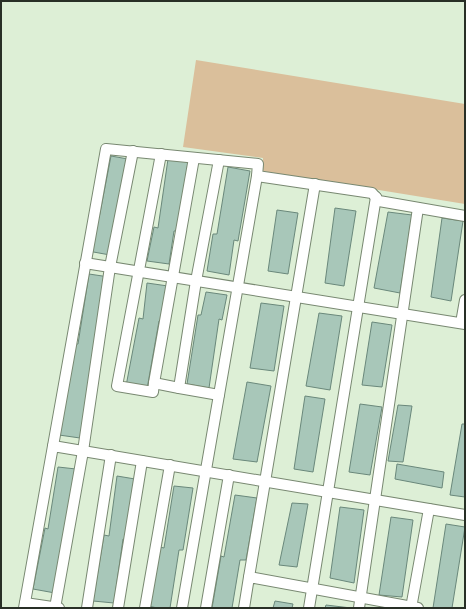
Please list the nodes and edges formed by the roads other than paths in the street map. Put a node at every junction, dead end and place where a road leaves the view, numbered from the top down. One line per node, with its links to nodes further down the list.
1 (133, 151): 2 (street); 10 (street); 11 (street)
2 (161, 154): 3 (street); 12 (street)
3 (194, 158): 4 (street); 13 (street)
4 (219, 160): 5 (street); 14 (street)
5 (257, 176): 6 (street); 15 (street)
6 (315, 184): 7 (street); 16 (street)
7 (376, 197): 8 (street); 18 (street)
8 (418, 208): 9 (street); 19 (street)
9 (465, 216)
10 (85, 263): 11 (street); 24 (street)
11 (110, 267): 12 (street); 25 (street)
12 (138, 272): 13 (street); 21 (street)
13 (173, 277): 14 (street); 21 (street)
14 (196, 281): 15 (street); 22 (street)
15 (238, 288): 16 (street); 23 (street)
16 (296, 297): 18 (street); 31 (street)
17 (465, 300): 20 (street)
18 (358, 307): 19 (street); 32 (street)
19 (403, 314): 20 (street); 33 (street)
20 (463, 324)
21 (154, 383): 22 (street)
22 (179, 388): 23 (street)
23 (219, 395): 29 (street)
24 (53, 446): 25 (street); 39 (street)
25 (83, 451): 26 (street); 40 (street)
26 (111, 455): 27 (street); 42 (street)
27 (142, 461): 28 (street); 43 (street)
28 (170, 465): 29 (street); 44 (street)
29 (205, 471): 30 (street); 45 (street)
30 (229, 475): 31 (street); 46 (street)
31 (266, 481): 32 (street); 36 (street)
32 (328, 492): 33 (street); 37 (street)
33 (375, 500): 34 (street); 38 (street)
34 (429, 509): 35 (street); 50 (street)
35 (465, 515)
36 (249, 578): 37 (street); 47 (street)
37 (312, 589): 38 (street); 48 (street)
38 (361, 598): 49 (street); 50 (street)
39 (24, 606): 40 (street)
40 (55, 608): 41 (street)
41 (58, 608)
42 (87, 608)
43 (118, 608)
44 (145, 608)
45 (182, 608)
46 (206, 608)
47 (244, 608)
48 (309, 608)
49 (359, 608)
50 (414, 608)

